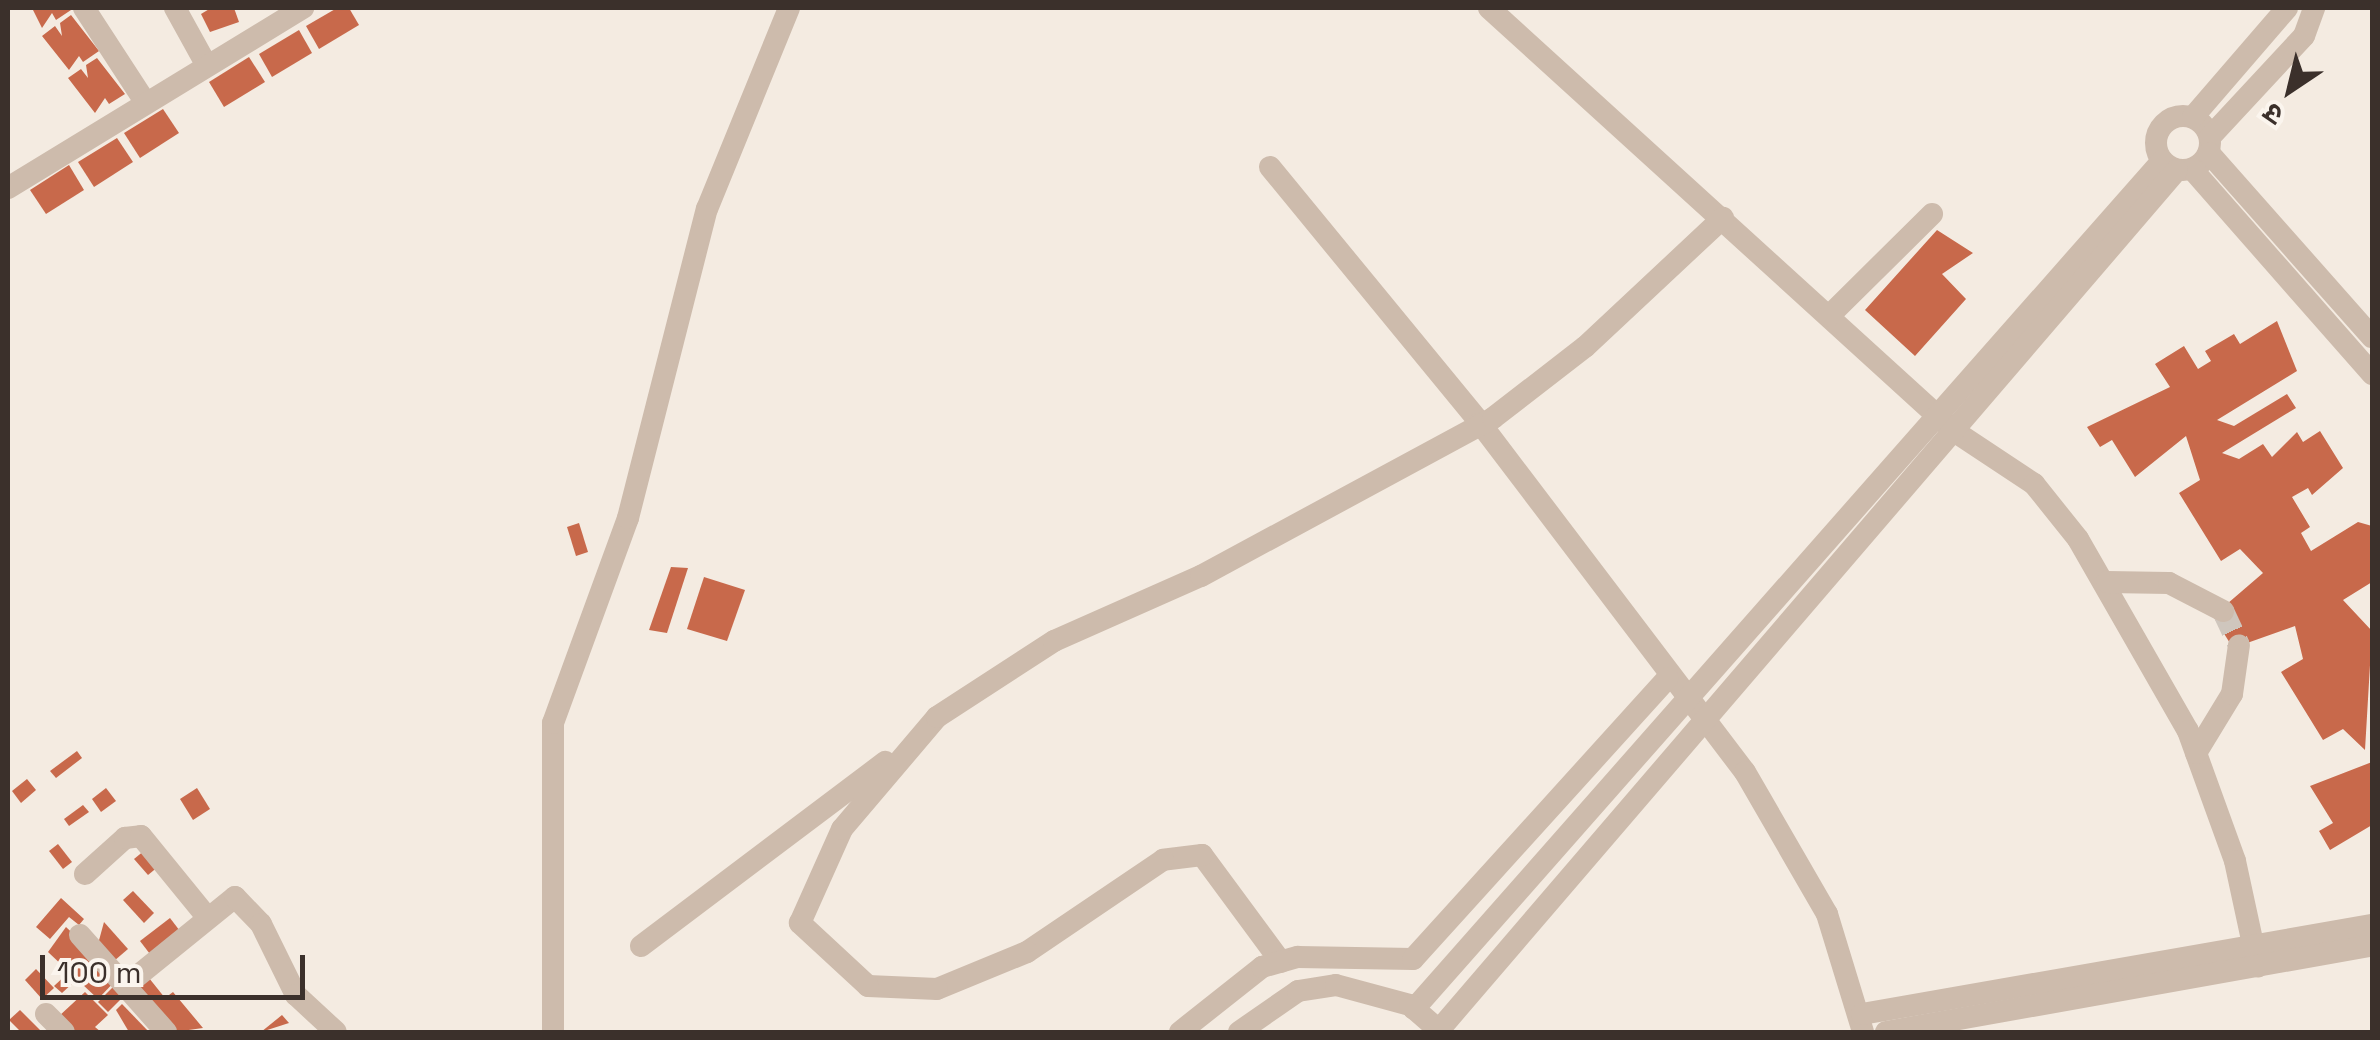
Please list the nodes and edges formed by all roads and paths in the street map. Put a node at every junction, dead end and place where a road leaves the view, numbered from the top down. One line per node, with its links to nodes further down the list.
1 (84, 8): 11 (street)
2 (175, 8): 10 (street)
3 (303, 8): 10 (street)
4 (788, 8): 47 (street)
5 (1489, 8): 17 (street)
6 (2287, 8): 8 (street)
7 (2314, 8): 9 (street)
8 (2266, 36): 9 (street); 12 (street)
9 (2286, 56): 13 (street)
10 (207, 66): 11 (street)
11 (146, 103): 15 (street)
12 (2193, 118): 13 (street); 13 (street)
13 (2190, 158): 19 (street); 20 (street); 22 (street)
14 (1270, 167): 21 (street)
15 (8, 188)
16 (1932, 214): 18 (street)
17 (1723, 218): 18 (street); 21 (street)
18 (1829, 316): 22 (street)
19 (2372, 337)
20 (2372, 374)
21 (1480, 423): 26 (street); 29 (street)
22 (1945, 423): 23 (street); 27 (street); 28 (street)
23 (2107, 582): 24 (street); 30 (street)
24 (2222, 611)
25 (2240, 645): 30 (street)
26 (1668, 678): 27 (street); 38 (street)
27 (1685, 698): 28 (street); 40 (street)
28 (1704, 720): 42 (street); 43 (street)
29 (906, 750): 35 (street); 38 (street)
30 (2196, 752): 37 (street)
31 (85, 874): 32 (street)
32 (207, 916): 39 (street); 46 (street)
33 (2372, 925): 37 (street)
34 (80, 935): 39 (street)
35 (641, 946)
36 (2372, 946): 37 (street)
37 (2255, 957): 42 (street); 50 (street)
38 (1282, 962): 48 (street)
39 (130, 982): 45 (street)
40 (1414, 1009): 43 (street); 49 (street)
41 (46, 1014): 44 (street)
42 (1862, 1023)
43 (1440, 1031)
44 (64, 1032)
45 (166, 1032)
46 (336, 1032)
47 (553, 1032)
48 (1180, 1032)
49 (1239, 1032)
50 (1886, 1032)

